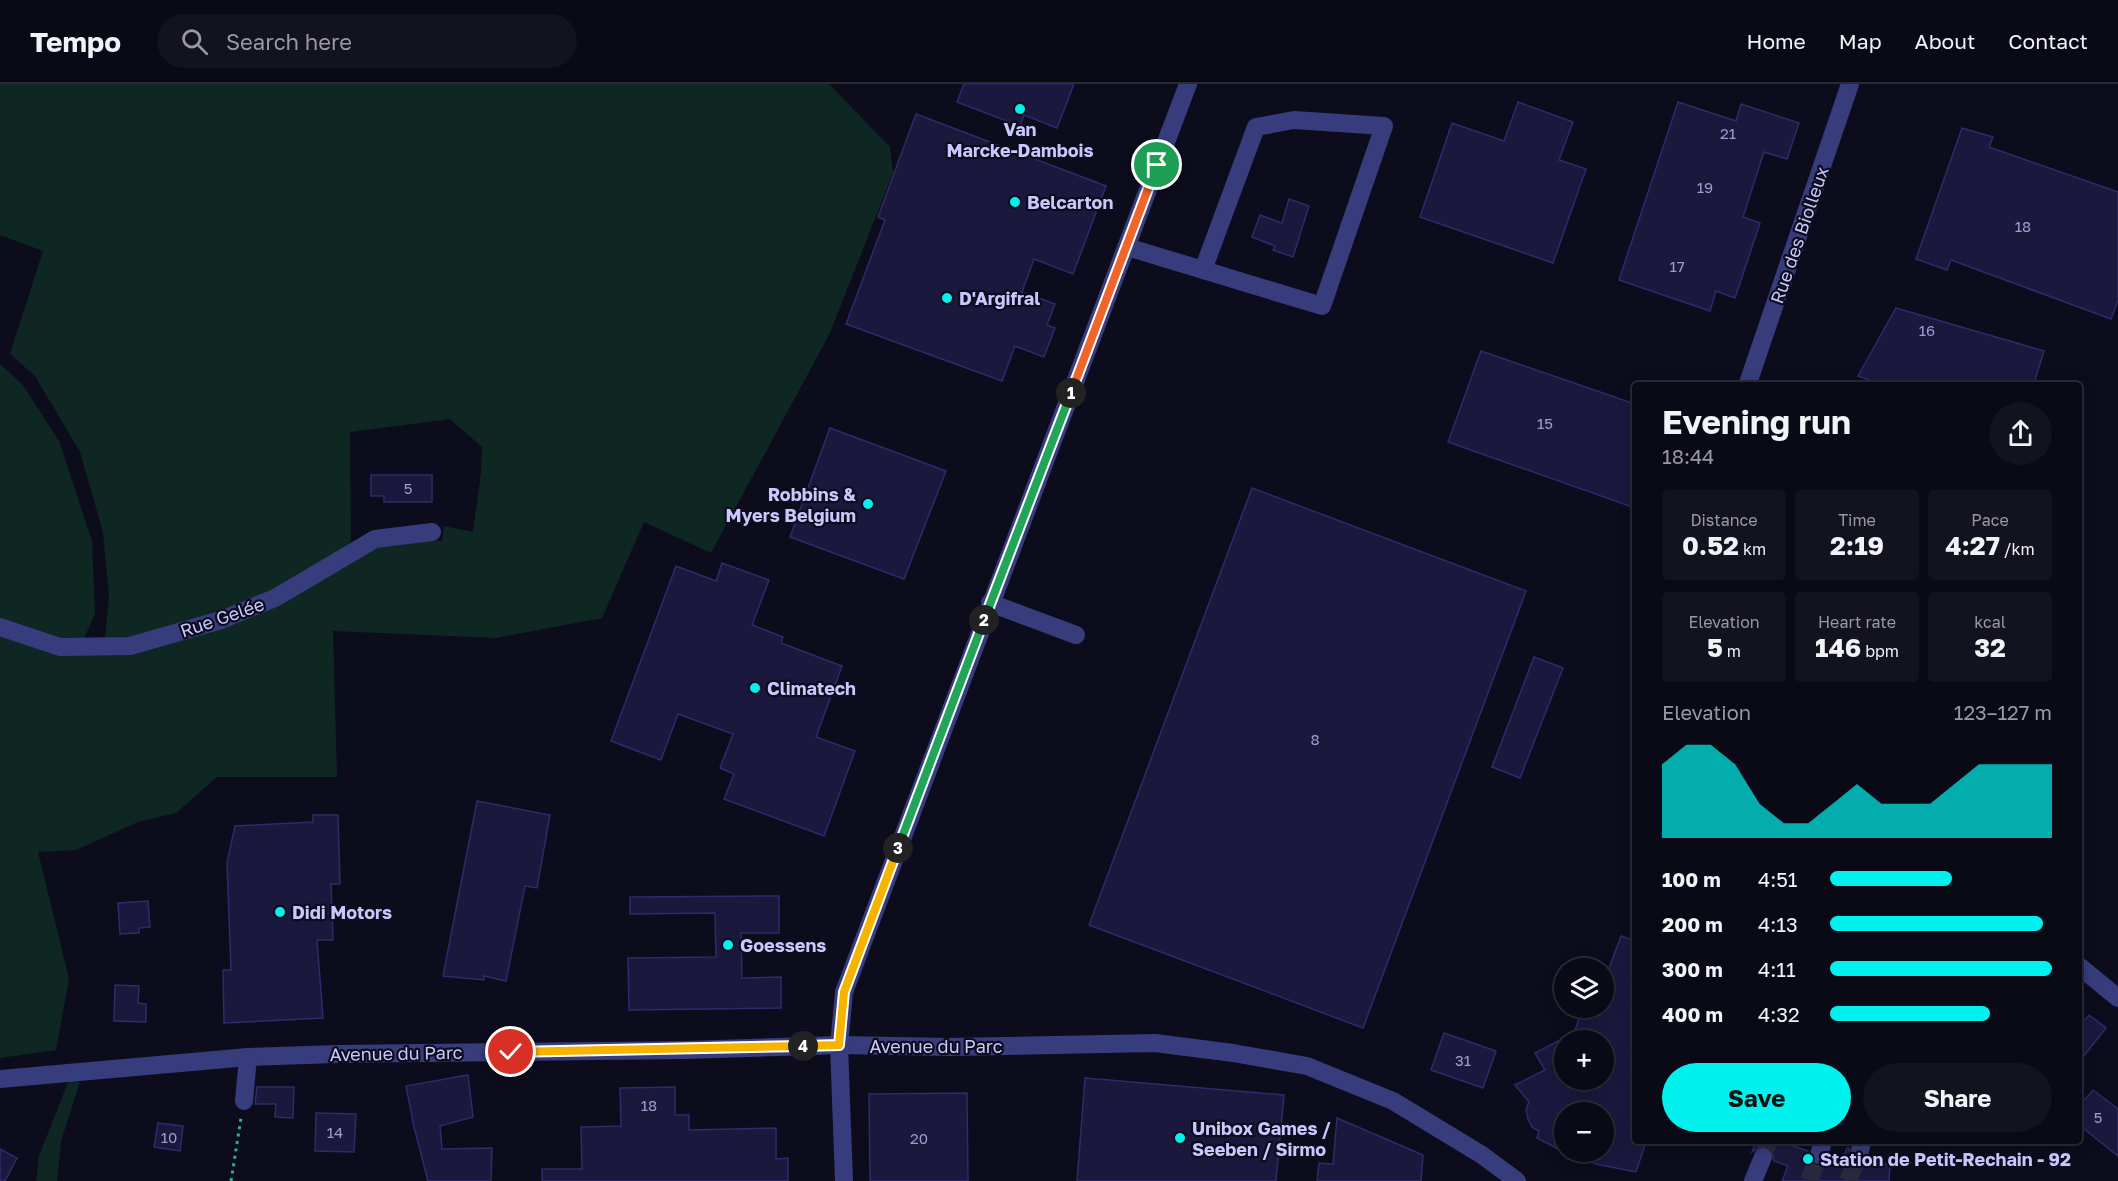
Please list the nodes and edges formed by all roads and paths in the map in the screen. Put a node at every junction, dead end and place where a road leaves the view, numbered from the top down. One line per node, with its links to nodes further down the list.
1 (1188, 84): 3 (street)
2 (1850, 84): 5 (street, Rue des Biolleux)
3 (1127, 247): 4 (street); 7 (street)
4 (1203, 270): 4 (street)
5 (1748, 382)
6 (432, 532): 8 (street, Rue Gelée)
7 (990, 603): 9 (street); 12 (street)
8 (0, 627)
9 (1076, 634)
10 (2082, 968): 11 (street)
11 (2118, 998)
12 (839, 1045): 13 (street, Avenue du Parc); 17 (street, Avenue du Parc); 19 (street)
13 (248, 1057): 14 (street, Avenue du Parc); 15 (street)
14 (0, 1079)
15 (244, 1101): 18 (path)
16 (1763, 1157): 21 (street)
17 (1498, 1174): 20 (street, Avenue du Parc)
18 (231, 1181)
19 (844, 1181)
20 (1517, 1181)
21 (1753, 1181)

